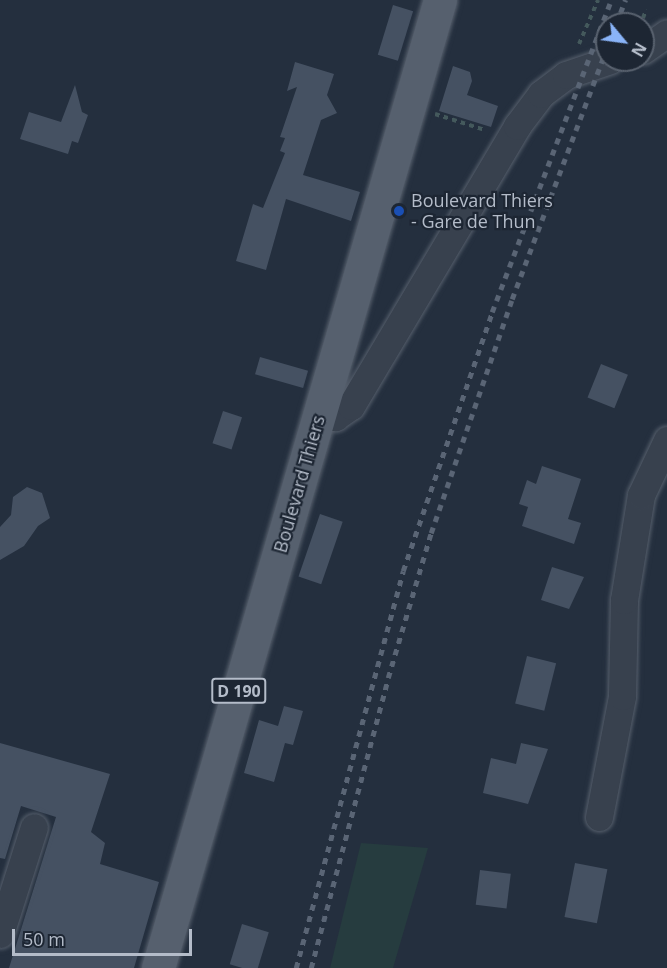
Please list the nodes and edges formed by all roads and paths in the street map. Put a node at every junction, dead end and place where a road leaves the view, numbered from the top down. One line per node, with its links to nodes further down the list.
1 (440, 0): 3 (main road, Boulevard Thiers / D 190)
2 (595, 64): 4 (street)
3 (409, 106): 4 (path); 5 (main road, Boulevard Thiers / D 190)
4 (510, 138): 5 (street)
5 (320, 413): 10 (main road, Boulevard Thiers / D 190)
6 (667, 440): 7 (street)
7 (599, 817)
8 (34, 827): 9 (street)
9 (0, 934)
10 (158, 968)

